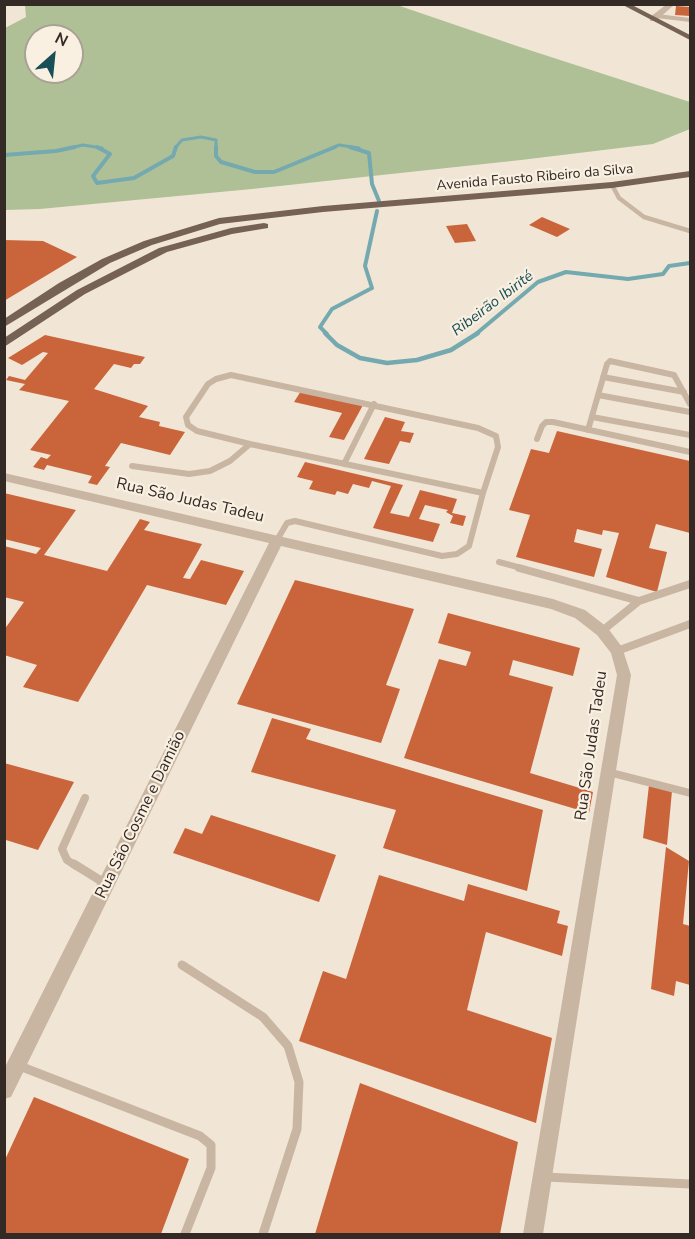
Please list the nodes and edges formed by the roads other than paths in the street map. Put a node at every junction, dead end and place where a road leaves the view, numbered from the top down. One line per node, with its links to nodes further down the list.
1 (624, 4): 3 (main road)
2 (672, 4): 3 (street)
3 (655, 18): 4 (lane); 5 (main road)
4 (690, 20)
5 (690, 38)
6 (690, 174): 7 (main road, Avenida Fausto Ribeiro da Silva)
7 (612, 185): 8 (main road, Avenida Fausto Ribeiro da Silva); 11 (lane)
8 (382, 205): 9 (main road); 10 (main road)
9 (219, 221): 10 (main road); 12 (main road)
10 (231, 231): 13 (main road)
11 (690, 231)
12 (4, 324)
13 (4, 344)
14 (603, 377): 15 (lane); 15 (lane); 16 (lane)
15 (684, 392): 18 (lane)
16 (598, 395): 19 (lane); 20 (lane)
17 (374, 404): 24 (lane); 26 (lane); 29 (lane)
18 (690, 404)
19 (690, 412)
20 (592, 417): 21 (lane); 22 (lane)
21 (588, 430): 23 (lane); 25 (lane)
22 (690, 435)
23 (537, 439)
24 (249, 444): 26 (lane); 27 (lane)
25 (690, 452)
26 (344, 464): 29 (lane)
27 (132, 466)
28 (4, 477): 30 (street, Rua São Judas Tadeu)
29 (483, 494): 30 (lane)
30 (277, 540): 35 (street, Rua São Judas Tadeu); 40 (street, Rua São Cosme e Damião)
31 (499, 562): 33 (lane)
32 (690, 584): 33 (lane)
33 (639, 601): 35 (lane)
34 (690, 624): 36 (lane)
35 (602, 631): 36 (street, Rua São Judas Tadeu)
36 (617, 651): 37 (street, Rua São Judas Tadeu)
37 (608, 772): 38 (lane); 44 (street, Rua São Judas Tadeu)
38 (690, 793)
39 (86, 798): 40 (lane)
40 (107, 884): 42 (street, Rua São Cosme e Damião)
41 (182, 965): 47 (lane)
42 (17, 1065): 43 (street, Rua São Cosme e Damião); 46 (lane)
43 (4, 1090)
44 (543, 1177): 45 (lane); 48 (street, Rua São Judas Tadeu)
45 (690, 1184)
46 (185, 1234)
47 (263, 1234)
48 (533, 1234)

